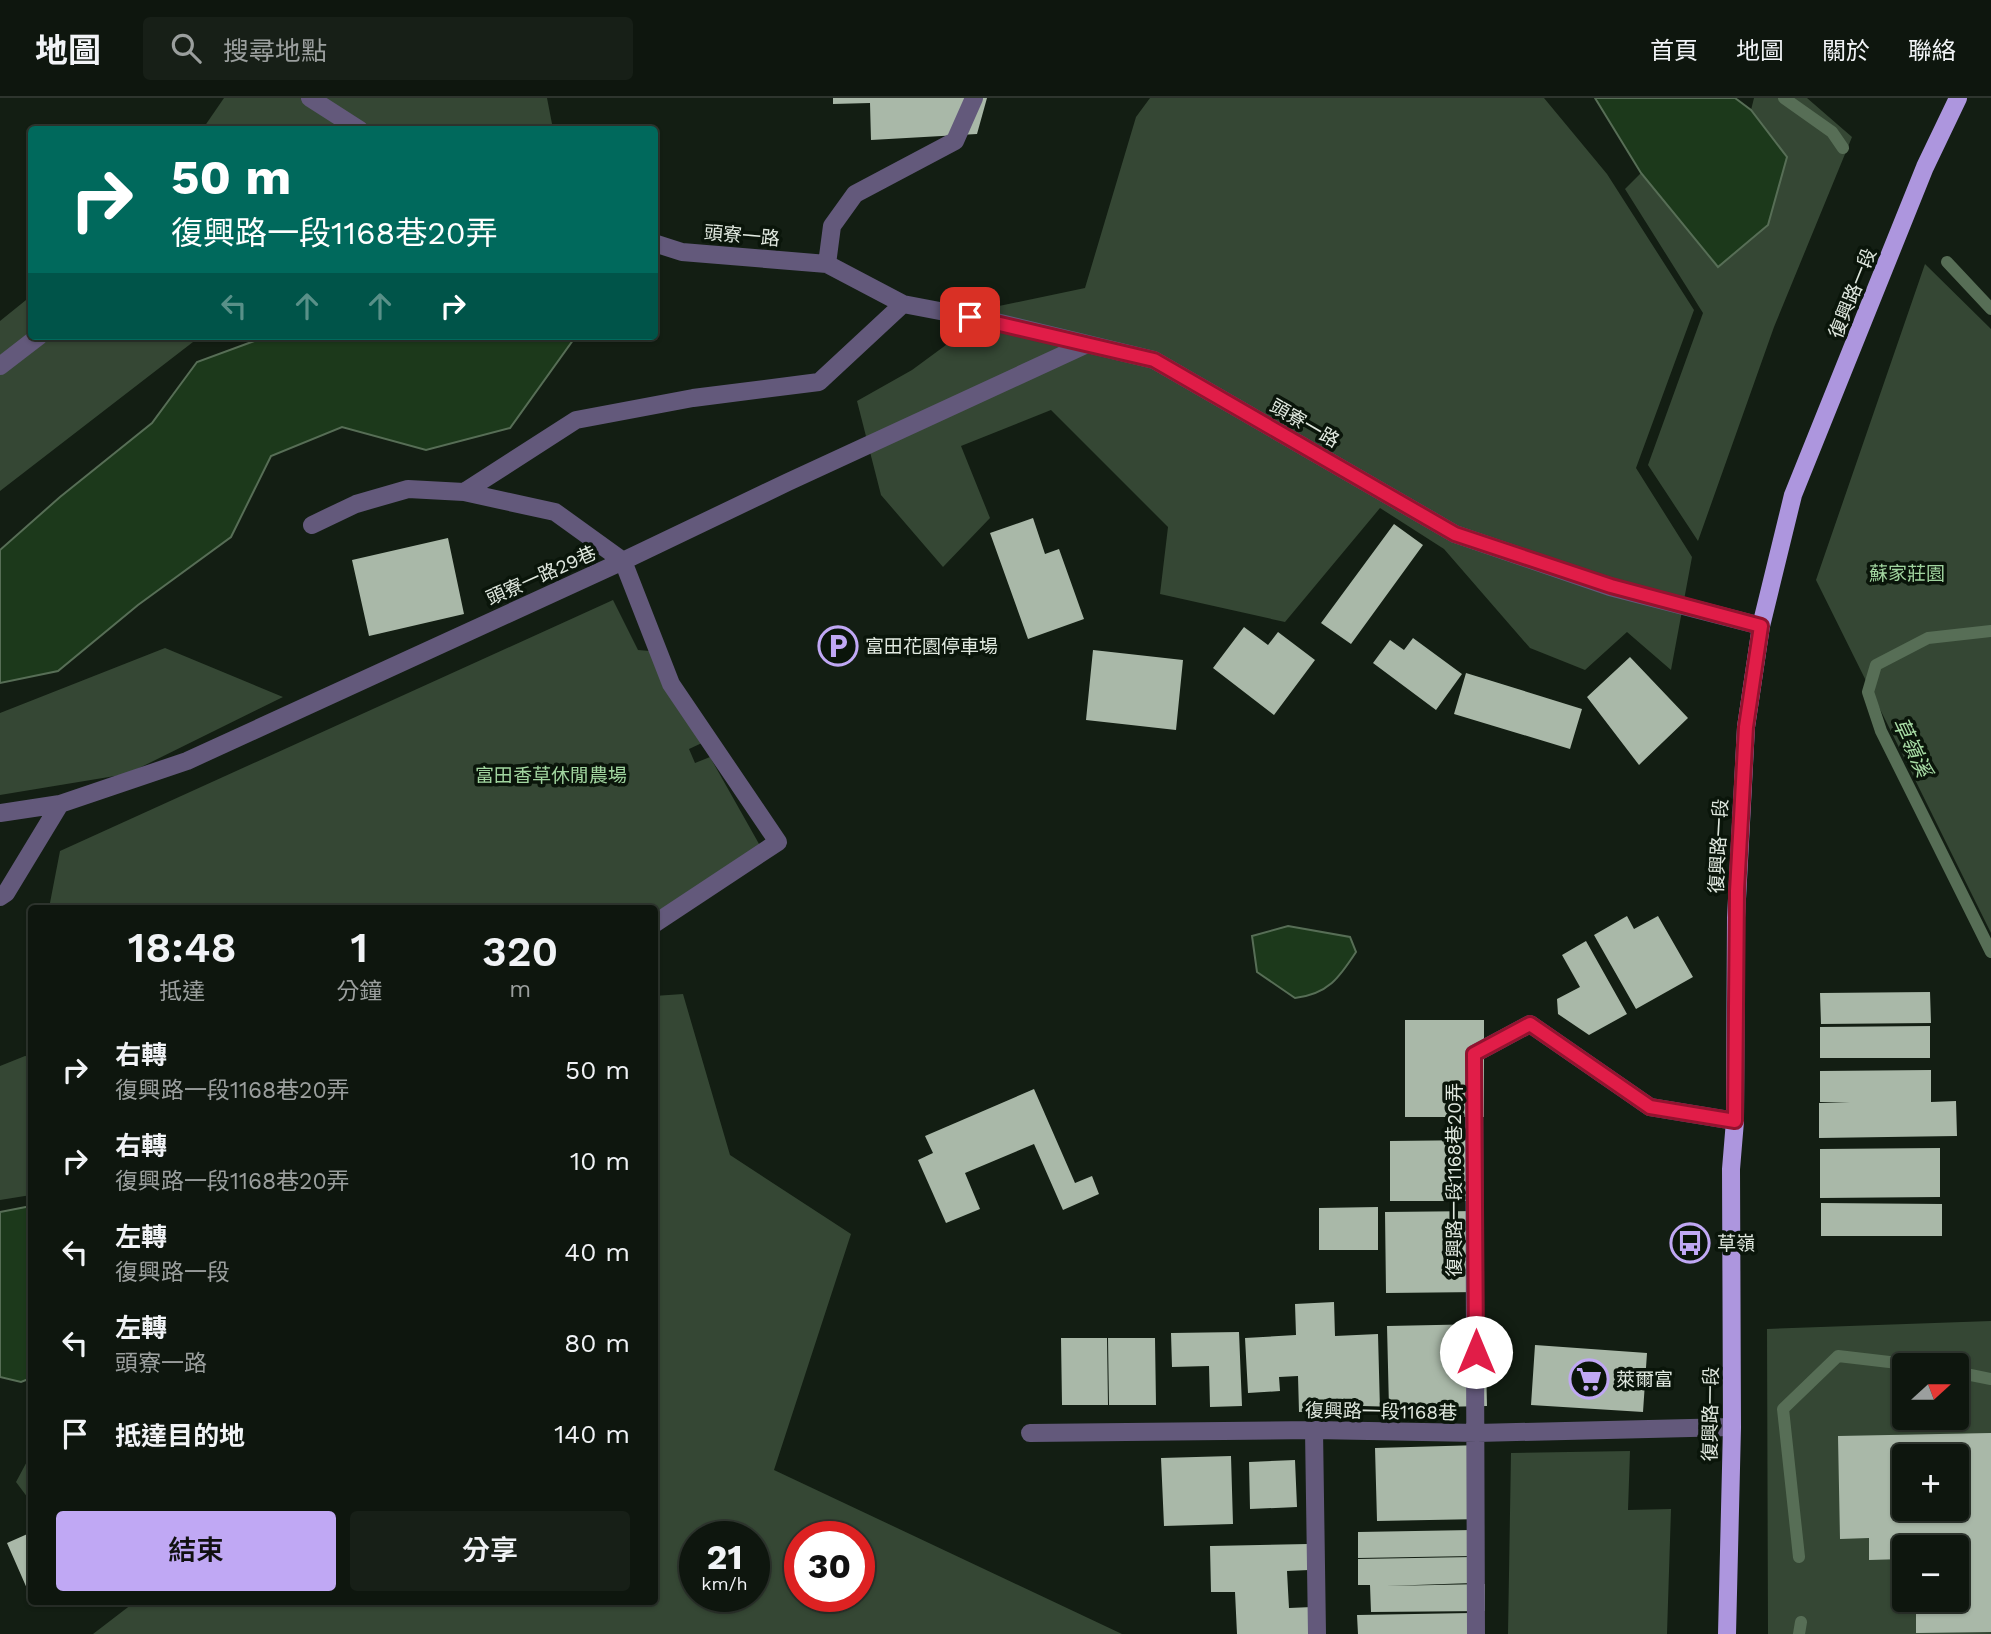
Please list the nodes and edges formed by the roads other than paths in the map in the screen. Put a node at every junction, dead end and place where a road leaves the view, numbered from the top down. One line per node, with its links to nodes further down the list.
1 (310, 98): 4 (street)
2 (974, 98): 6 (street)
3 (1958, 98): 14 (main road, 復興路一段)
4 (354, 126)
5 (658, 244): 6 (street, 頭寮一路)
6 (827, 264): 7 (street, 頭寮一路)
7 (903, 304): 9 (street, 頭寮一路); 11 (street)
8 (34, 340): 10 (street)
9 (1087, 344): 13 (street, 頭寮一路29巷); 14 (street, 頭寮一路)
10 (0, 366)
11 (464, 492): 12 (street); 13 (street)
12 (312, 525)
13 (623, 561): 15 (street, 頭寮一路29巷); 18 (street)
14 (1761, 626): 19 (main road, 復興路一段)
15 (60, 804): 16 (street, 頭寮一路29巷); 17 (street)
16 (0, 813)
17 (0, 897)
18 (658, 922)
19 (1735, 1121): 20 (main road, 復興路一段); 23 (street, 復興路一段1168巷20弄)
20 (1732, 1427): 23 (street, 復興路一段1168巷); 26 (main road, 復興路一段)
21 (1314, 1430): 22 (street, 復興路一段1168巷); 23 (street, 復興路一段1168巷); 24 (street)
22 (1030, 1433)
23 (1477, 1433): 25 (street)
24 (1317, 1634)
25 (1476, 1634)
26 (1727, 1634)

